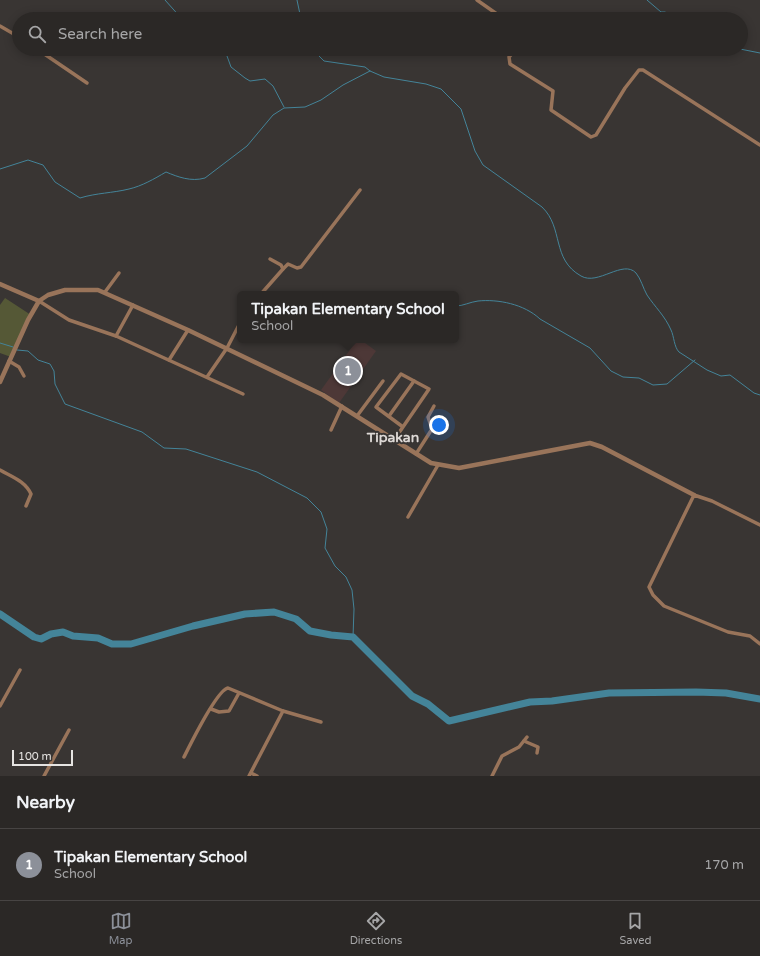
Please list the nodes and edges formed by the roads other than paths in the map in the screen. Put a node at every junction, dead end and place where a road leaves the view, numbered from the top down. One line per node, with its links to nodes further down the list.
1 (478, 0): 2 (street)
2 (494, 12)
3 (0, 26): 4 (street)
4 (12, 33)
5 (47, 56): 7 (street)
6 (512, 56): 8 (street)
7 (87, 83)
8 (760, 145)
9 (360, 190): 11 (street)
10 (270, 259): 11 (street)
11 (282, 269): 14 (street)
12 (119, 273): 15 (street)
13 (0, 284): 16 (street)
14 (264, 291)
15 (105, 292): 16 (street); 17 (street)
16 (39, 301): 20 (street); 23 (street)
17 (133, 305): 19 (street); 20 (street)
18 (237, 329): 21 (street)
19 (188, 330): 21 (street); 22 (street)
20 (116, 336): 22 (street)
21 (227, 348): 25 (street); 30 (street)
22 (169, 360): 25 (street)
23 (9, 362): 24 (street); 28 (street)
24 (24, 376)
25 (207, 377): 29 (street)
26 (414, 380): 33 (street); 33 (street); 34 (street)
27 (383, 381): 32 (street)
28 (0, 382)
29 (244, 394)
30 (342, 406): 32 (street); 35 (street)
31 (434, 406): 37 (street)
32 (357, 416): 36 (street)
33 (388, 416): 34 (street)
34 (403, 427): 36 (street)
35 (331, 430)
36 (394, 440): 37 (street)
37 (416, 454): 38 (street)
38 (438, 465): 40 (street); 42 (street)
39 (0, 470): 41 (street)
40 (694, 495): 43 (street); 44 (street)
41 (26, 506)
42 (408, 517)
43 (760, 525)
44 (760, 644)
45 (20, 670): 47 (street)
46 (240, 693): 48 (street); 48 (street); 49 (street)
47 (0, 706)
48 (211, 709): 53 (street)
49 (283, 711): 50 (street); 54 (street)
50 (321, 722)
51 (69, 730): 55 (street)
52 (537, 753): 57 (street)
53 (184, 757)
54 (250, 775): 56 (street)
55 (44, 776)
56 (257, 776)
57 (492, 776)

